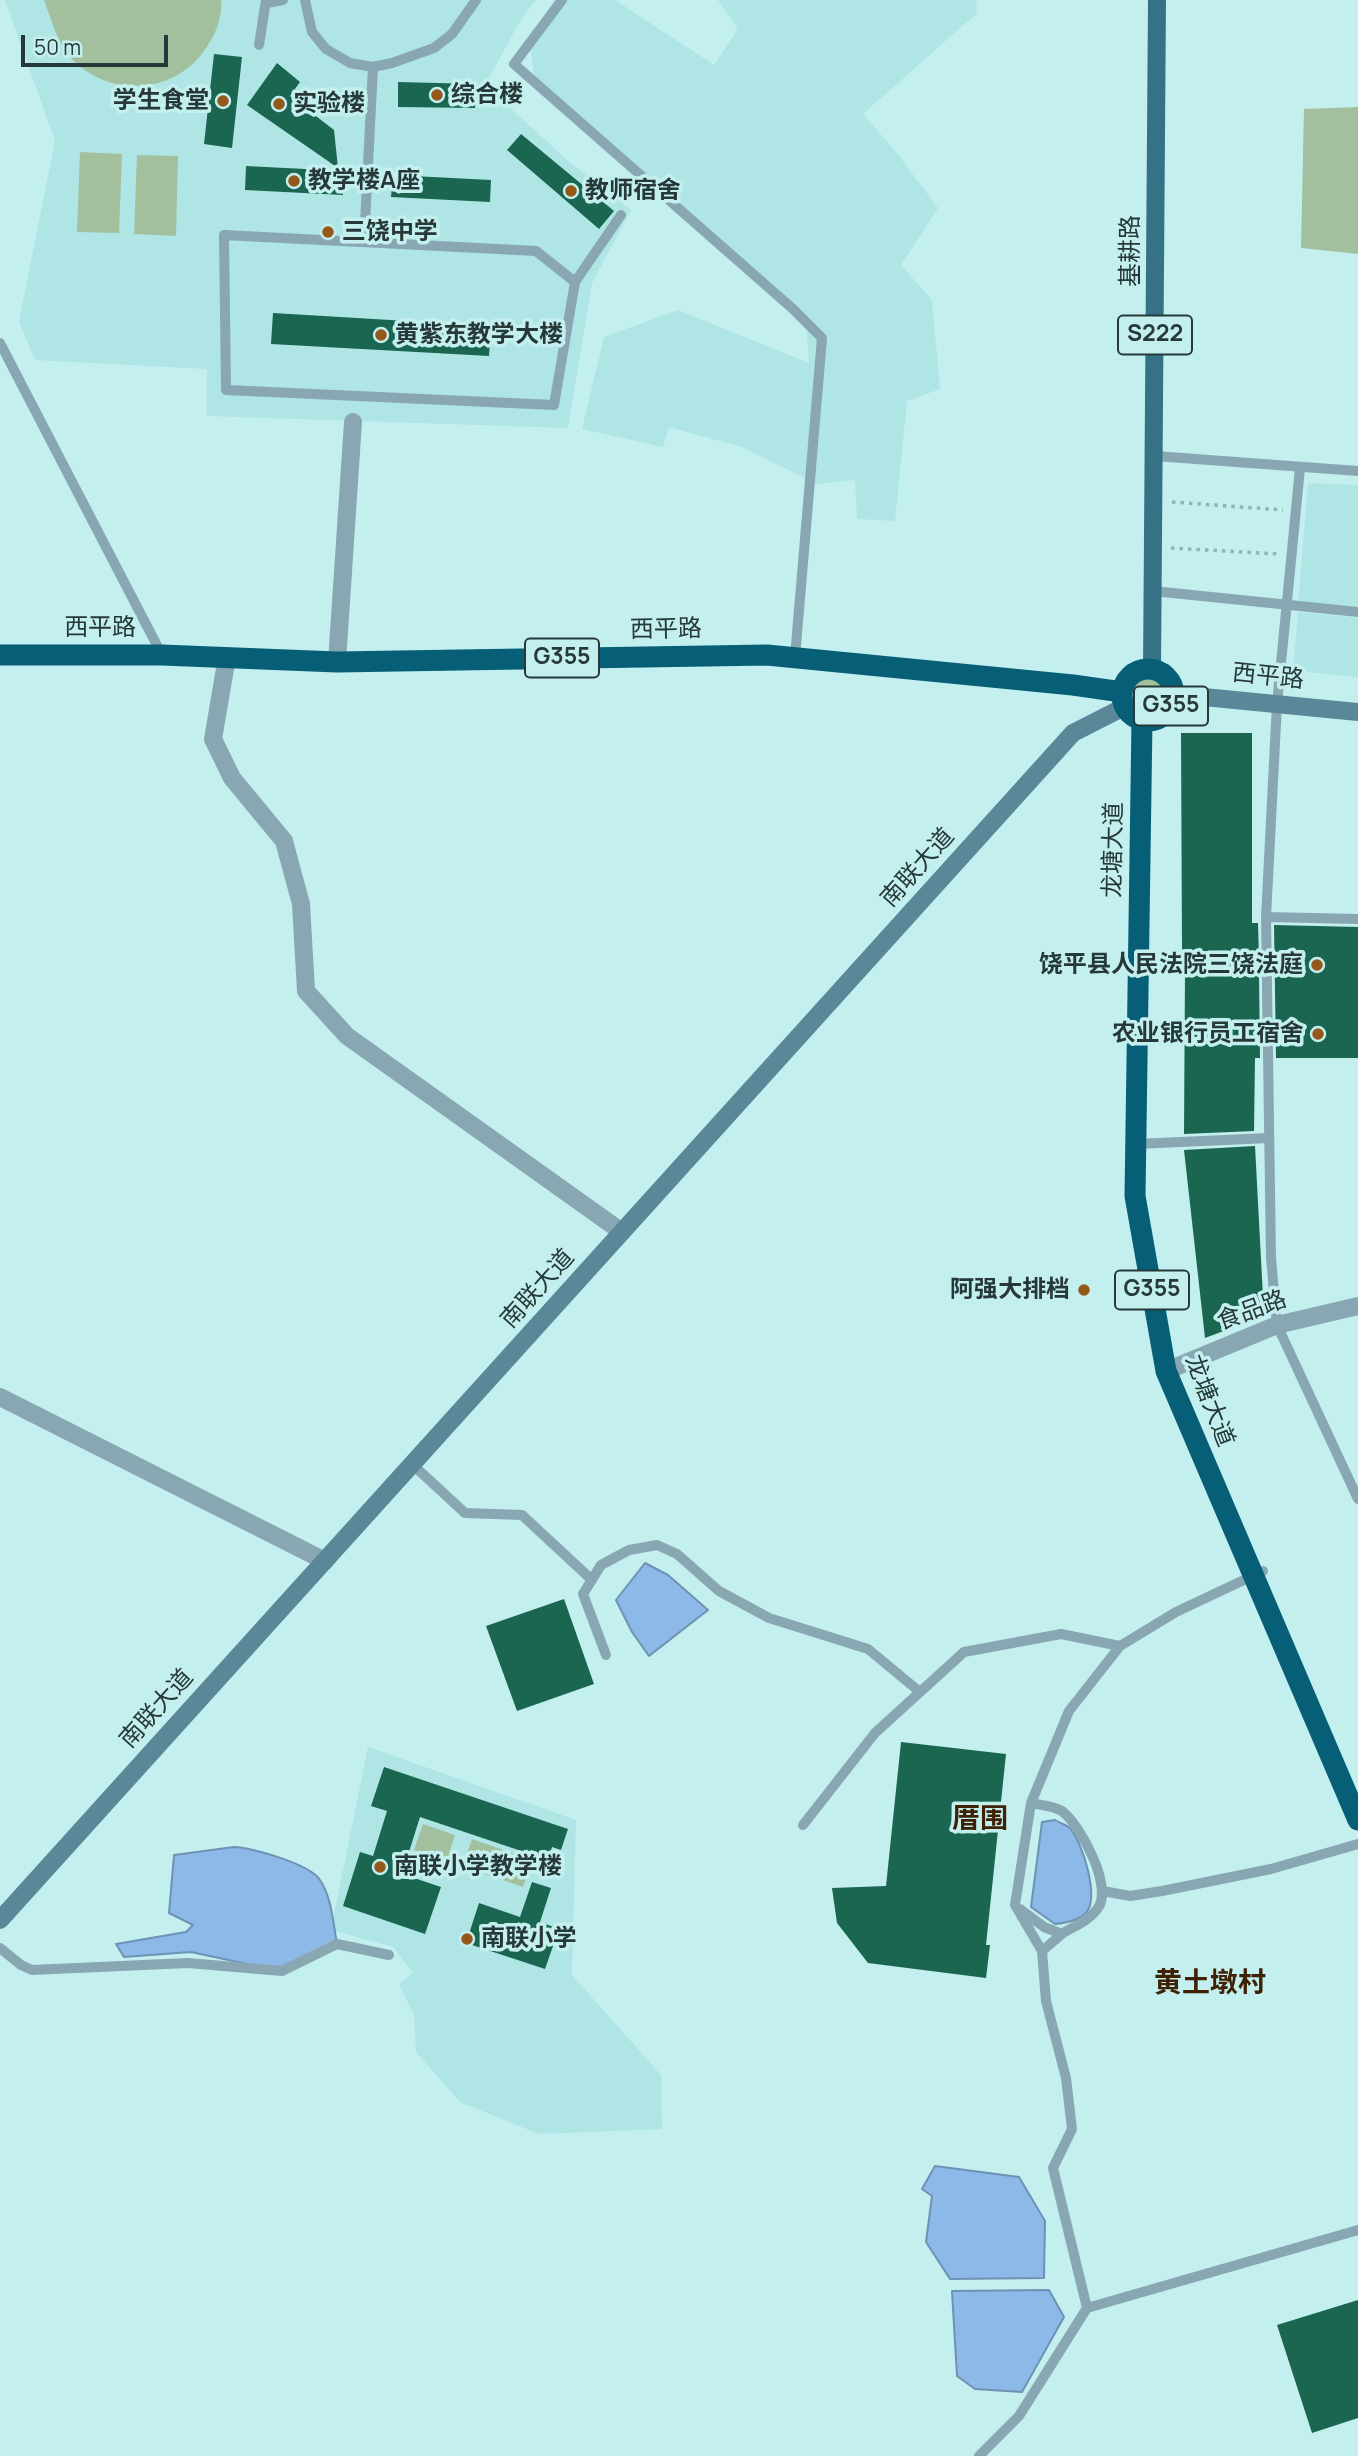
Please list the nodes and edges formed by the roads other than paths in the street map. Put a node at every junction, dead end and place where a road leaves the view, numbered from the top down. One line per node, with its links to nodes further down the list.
1 (282, 0): 6 (lane)
2 (305, 0): 8 (lane)
3 (476, 0): 8 (lane)
4 (562, 0): 24 (lane)
5 (1157, 0): 15 (main road, 基耕路 / S222)
6 (266, 1): 7 (lane)
7 (259, 45)
8 (373, 67): 10 (lane)
9 (621, 215): 11 (lane)
10 (364, 242): 11 (lane); 13 (lane)
11 (575, 282): 13 (lane)
12 (0, 343): 22 (lane)
13 (355, 398): 14 (lane)
14 (353, 422): 25 (street)
15 (1155, 456): 16 (lane); 18 (main road, 基耕路 / S222)
16 (1300, 468): 17 (lane); 19 (lane)
17 (1358, 471)
18 (1153, 591): 19 (lane); 26 (main road, 基耕路 / S222)
19 (1287, 605): 20 (lane); 29 (lane)
20 (1358, 612)
21 (0, 655): 22 (highway, 西平路 / G355)
22 (162, 655): 23 (highway, 西平路 / G355)
23 (227, 657): 25 (highway, 西平路 / G355); 38 (street)
24 (795, 657): 25 (highway, 西平路 / G355); 28 (highway, 西平路 / G355)
25 (337, 662)
26 (1152, 670): 27 (highway, G355); 28 (highway, G355)
27 (1173, 694): 29 (street, 西平路); 31 (highway, G355)
28 (1123, 700): 31 (highway, G355); 38 (street, 南联大道)
29 (1277, 704): 30 (street, 西平路); 32 (lane)
30 (1358, 712)
31 (1147, 721): 34 (highway, 龙塘大道 / G355)
32 (1266, 917): 33 (lane); 35 (lane)
33 (1358, 919)
34 (1143, 965): 35 (lane); 37 (highway, 龙塘大道 / G355)
35 (1266, 965): 36 (lane)
36 (1269, 1138): 37 (lane); 40 (lane)
37 (1140, 1144): 41 (highway, 龙塘大道 / G355)
38 (622, 1232): 43 (street, 南联大道)
39 (1358, 1306): 40 (street, 食品路)
40 (1277, 1325): 41 (street, 食品路); 44 (lane)
41 (1171, 1369): 46 (highway, 龙塘大道 / G355)
42 (0, 1397): 45 (street)
43 (412, 1464): 45 (street, 南联大道); 47 (lane)
44 (1358, 1499)
45 (325, 1561): 58 (street, 南联大道)
46 (1259, 1573): 48 (lane); 51 (highway, 龙塘大道 / G355); 53 (highway, 龙塘大道 / G355)
47 (592, 1580): 49 (lane); 50 (lane)
48 (1120, 1646): 50 (lane); 52 (lane)
49 (606, 1655)
50 (920, 1692): 54 (lane)
51 (1358, 1793)
52 (1031, 1803): 56 (lane); 57 (lane)
53 (1358, 1820)
54 (803, 1825)
55 (1358, 1844): 56 (lane)
56 (1103, 1891): 59 (lane)
57 (1015, 1905): 59 (lane); 61 (lane)
58 (0, 1920)
59 (1062, 1934): 61 (lane)
60 (0, 1948): 62 (lane)
61 (1042, 1951): 64 (lane)
62 (389, 1955)
63 (1358, 2230): 64 (lane)
64 (1087, 2308): 65 (lane)
65 (979, 2456)

